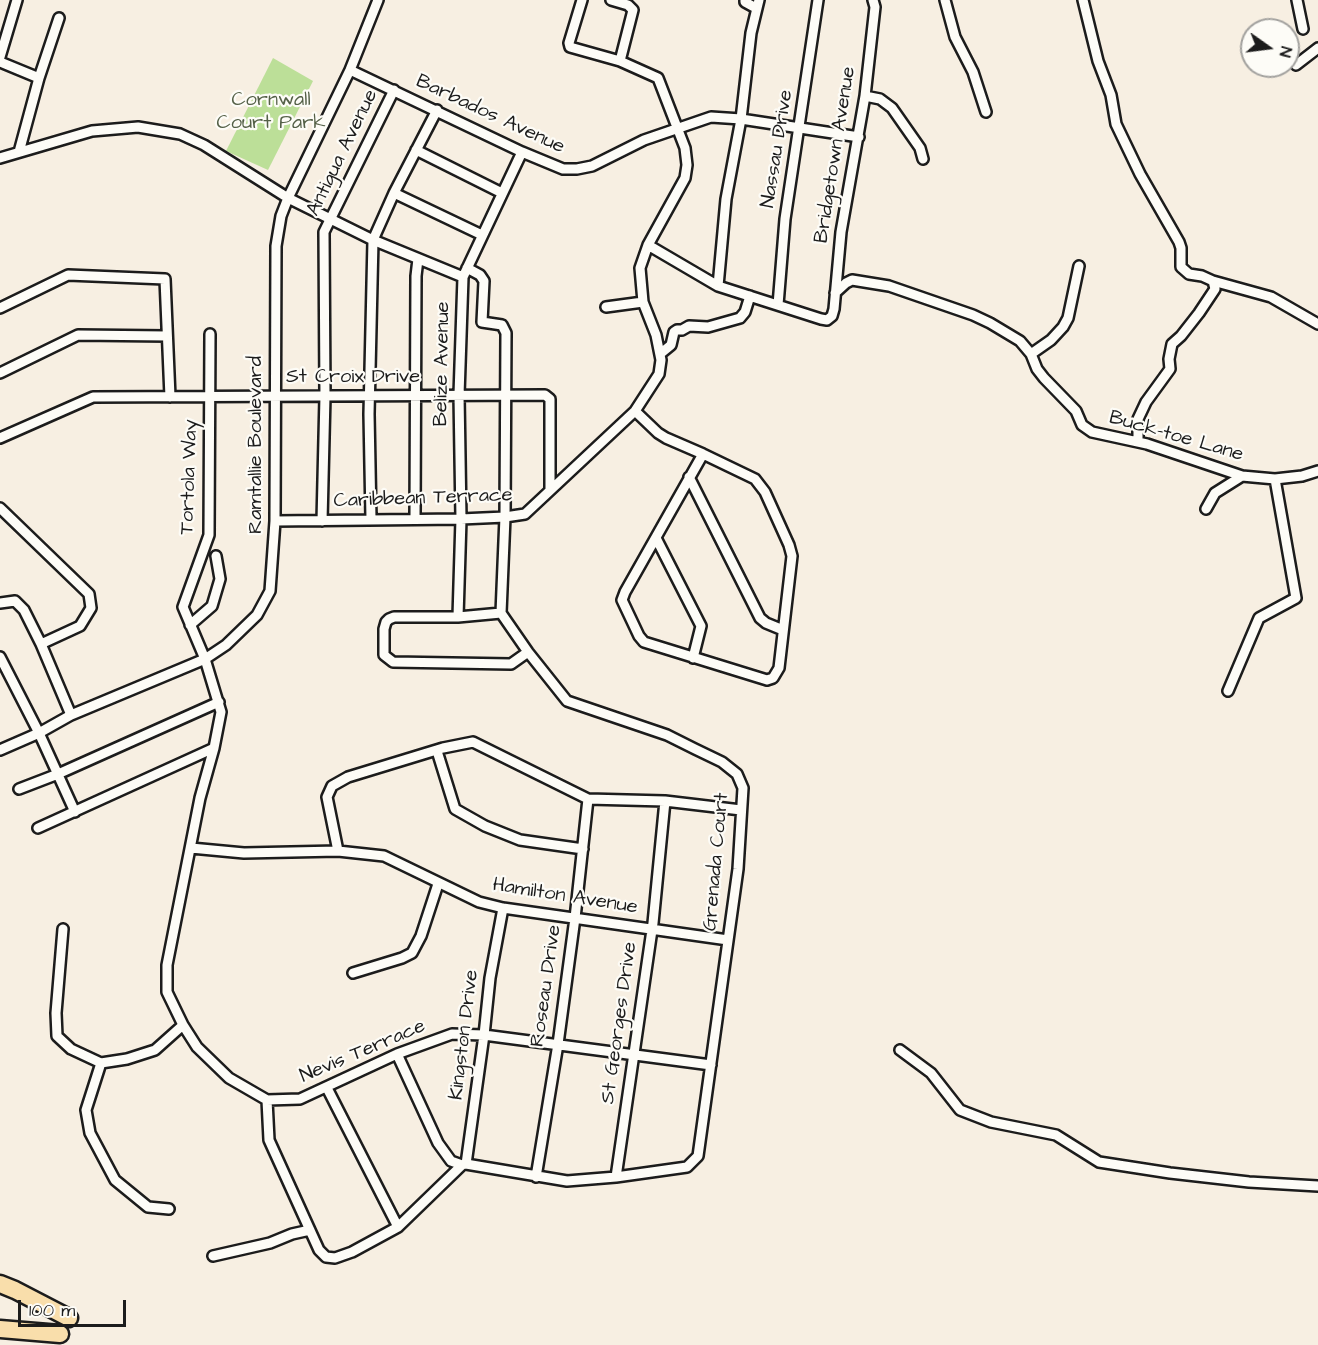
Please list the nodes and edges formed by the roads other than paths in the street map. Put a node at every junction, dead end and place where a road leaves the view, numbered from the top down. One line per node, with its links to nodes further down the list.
1 (17, 0): 15 (street)
2 (378, 0): 19 (street, Ramtallie Boulevard)
3 (582, 0): 16 (street, Caribbean Terrace)
4 (611, 0): 16 (street)
5 (745, 0): 11 (street)
6 (818, 0): 27 (street, Nassau Drive)
7 (873, 0): 22 (street, Bridgetown Avenue)
8 (945, 0): 24 (street)
9 (1083, 0): 44 (street)
10 (1297, 0): 13 (street)
11 (757, 4): 25 (street)
12 (59, 18): 20 (street)
13 (1303, 29)
14 (1318, 48): 17 (street)
15 (0, 57)
16 (620, 61): 26 (street, Caribbean Terrace)
17 (1300, 62)
18 (0, 63): 20 (street)
19 (350, 70): 21 (street, Barbados Avenue); 36 (street, Ramtallie Boulevard)
20 (39, 78): 30 (street)
21 (394, 90): 23 (street, Barbados Avenue); 37 (street, Antigua Avenue)
22 (866, 96): 28 (street, Bridgetown Avenue); 33 (street)
23 (437, 110): 29 (street); 31 (street, Barbados Avenue)
24 (986, 112)
25 (741, 119): 26 (street, Barbados Avenue); 27 (street, Barbados Avenue); 45 (street)
26 (678, 127): 31 (street, Barbados Avenue); 40 (street, Caribbean Terrace)
27 (800, 128): 28 (street, Barbados Avenue); 49 (street, Nassau Drive)
28 (859, 137): 46 (street, Bridgetown Avenue)
29 (416, 150): 34 (street); 35 (street)
30 (19, 152): 32 (street); 36 (street)
31 (522, 152): 35 (street, Belize Avenue)
32 (0, 158)
33 (923, 159)
34 (394, 193): 38 (street); 39 (street)
35 (502, 193): 38 (street, Belize Avenue)
36 (288, 198): 37 (street); 62 (street, Ramtallie Boulevard)
37 (330, 217): 39 (street); 63 (street, Antigua Avenue)
38 (482, 235): 43 (street, Belize Avenue)
39 (373, 240): 41 (street); 64 (street)
40 (648, 245): 45 (street); 48 (street, Caribbean Terrace)
41 (418, 259): 43 (street); 58 (street)
42 (1079, 266): 56 (street)
43 (465, 272): 59 (street, Belize Avenue); 60 (street)
44 (1213, 281): 52 (street); 68 (street)
45 (718, 286): 47 (street)
46 (835, 293): 49 (street, Bridgetown Avenue); 56 (street, Buck-toe Lane)
47 (750, 296): 49 (street); 55 (street)
48 (643, 302): 50 (street); 55 (street, Caribbean Terrace)
49 (778, 305)
50 (606, 307)
51 (0, 308): 54 (street)
52 (1318, 324)
53 (210, 334): 61 (street, Tortola Way)
54 (167, 336): 57 (street); 65 (street)
55 (660, 354): 66 (street, Caribbean Terrace)
56 (1031, 354): 68 (street, Buck-toe Lane)
57 (0, 373)
58 (416, 395): 59 (street, St Croix Drive); 64 (street, St Croix Drive); 79 (street)
59 (459, 395): 60 (street, St Croix Drive); 80 (street, Belize Avenue)
60 (506, 395): 74 (street, St Croix Drive); 77 (street)
61 (210, 396): 62 (street, St Croix Drive); 65 (street, St Croix Drive); 88 (street, Tortola Way)
62 (276, 396): 63 (street, St Croix Drive); 81 (street, Ramtallie Boulevard)
63 (325, 396): 64 (street, St Croix Drive); 82 (street, Antigua Avenue)
64 (369, 396): 78 (street)
65 (170, 397): 67 (street, St Croix Drive)
66 (635, 411): 69 (street); 74 (street, Caribbean Terrace)
67 (0, 438)
68 (1138, 442): 71 (street, Buck-toe Lane)
69 (703, 454): 72 (street); 89 (street)
70 (1318, 471): 73 (street, Buck-toe Lane)
71 (1242, 476): 73 (street, Buck-toe Lane); 76 (street)
72 (689, 477): 83 (street); 89 (street)
73 (1275, 479): 95 (street)
74 (550, 490): 77 (street, Caribbean Terrace)
75 (0, 508): 90 (street)
76 (1206, 509)
77 (505, 517): 80 (street, Caribbean Terrace); 86 (street)
78 (371, 519): 79 (street, Caribbean Terrace); 82 (street, Caribbean Terrace)
79 (414, 519): 80 (street, Caribbean Terrace)
80 (461, 519): 87 (street, Belize Avenue)
81 (275, 521): 82 (street, Caribbean Terrace); 94 (street, Ramtallie Boulevard)
82 (322, 521)
83 (656, 538): 93 (street); 93 (street)
84 (216, 556): 88 (street)
85 (0, 603): 90 (street)
86 (501, 614): 87 (street); 91 (street, Grenada Court)
87 (458, 617): 91 (street)
88 (190, 625): 94 (street, Tortola Way)
89 (783, 630): 93 (street)
90 (41, 644): 97 (street)
91 (528, 652): 106 (street, Grenada Court)
92 (0, 657): 98 (street)
93 (693, 658)
94 (205, 659): 96 (street); 97 (street, Ramtallie Boulevard)
95 (1228, 691)
96 (219, 702): 99 (street); 102 (street)
97 (71, 715): 98 (street, Ramtallie Boulevard)
98 (39, 733): 100 (street, Ramtallie Boulevard); 102 (street)
99 (214, 748): 107 (street); 109 (street)
100 (0, 750)
101 (437, 752): 104 (street); 110 (street); 111 (street)
102 (58, 774): 103 (street); 107 (street)
103 (19, 789)
104 (588, 799): 105 (street); 110 (street, Roseau Drive)
105 (665, 801): 106 (street); 116 (street, St Georges Drive)
106 (741, 810): 117 (street, Grenada Court)
107 (75, 812): 108 (street)
108 (38, 828)
109 (191, 848): 111 (street, Hamilton Avenue); 119 (street)
110 (583, 849): 114 (street, Roseau Drive)
111 (338, 851): 112 (street, Hamilton Avenue)
112 (438, 884): 113 (street, Hamilton Avenue); 118 (street)
113 (503, 908): 114 (street, Hamilton Avenue); 120 (street, Kingston Drive)
114 (575, 918): 116 (street, Hamilton Avenue); 121 (street, Roseau Drive)
115 (63, 929): 125 (street)
116 (652, 930): 117 (street, Hamilton Avenue); 124 (street, St Georges Drive)
117 (728, 940): 126 (street, Grenada Court)
118 (353, 972)
119 (183, 1025): 125 (street); 128 (street)
120 (484, 1035): 121 (street, Nevis Terrace); 123 (street, Nevis Terrace); 129 (street, Kingston Drive)
121 (558, 1044): 124 (street, Nevis Terrace); 130 (street, Roseau Drive)
122 (900, 1050): 132 (street)
123 (397, 1054): 127 (street, Nevis Terrace); 129 (street)
124 (634, 1055): 126 (street, Nevis Terrace); 131 (street, St Georges Drive)
125 (101, 1063): 133 (street)
126 (711, 1065): 131 (street, Grenada Court)
127 (327, 1088): 128 (street, Nevis Terrace); 134 (street)
128 (267, 1100): 135 (street)
129 (464, 1165): 130 (street, Grenada Court); 134 (street)
130 (536, 1177): 131 (street, Grenada Court)
131 (616, 1177)
132 (1318, 1186)
133 (169, 1209)
134 (398, 1227): 135 (street)
135 (310, 1230): 136 (street)
136 (213, 1256)
137 (0, 1284): 138 (highway)
138 (69, 1318)
139 (0, 1329): 140 (highway)
140 (60, 1334)

